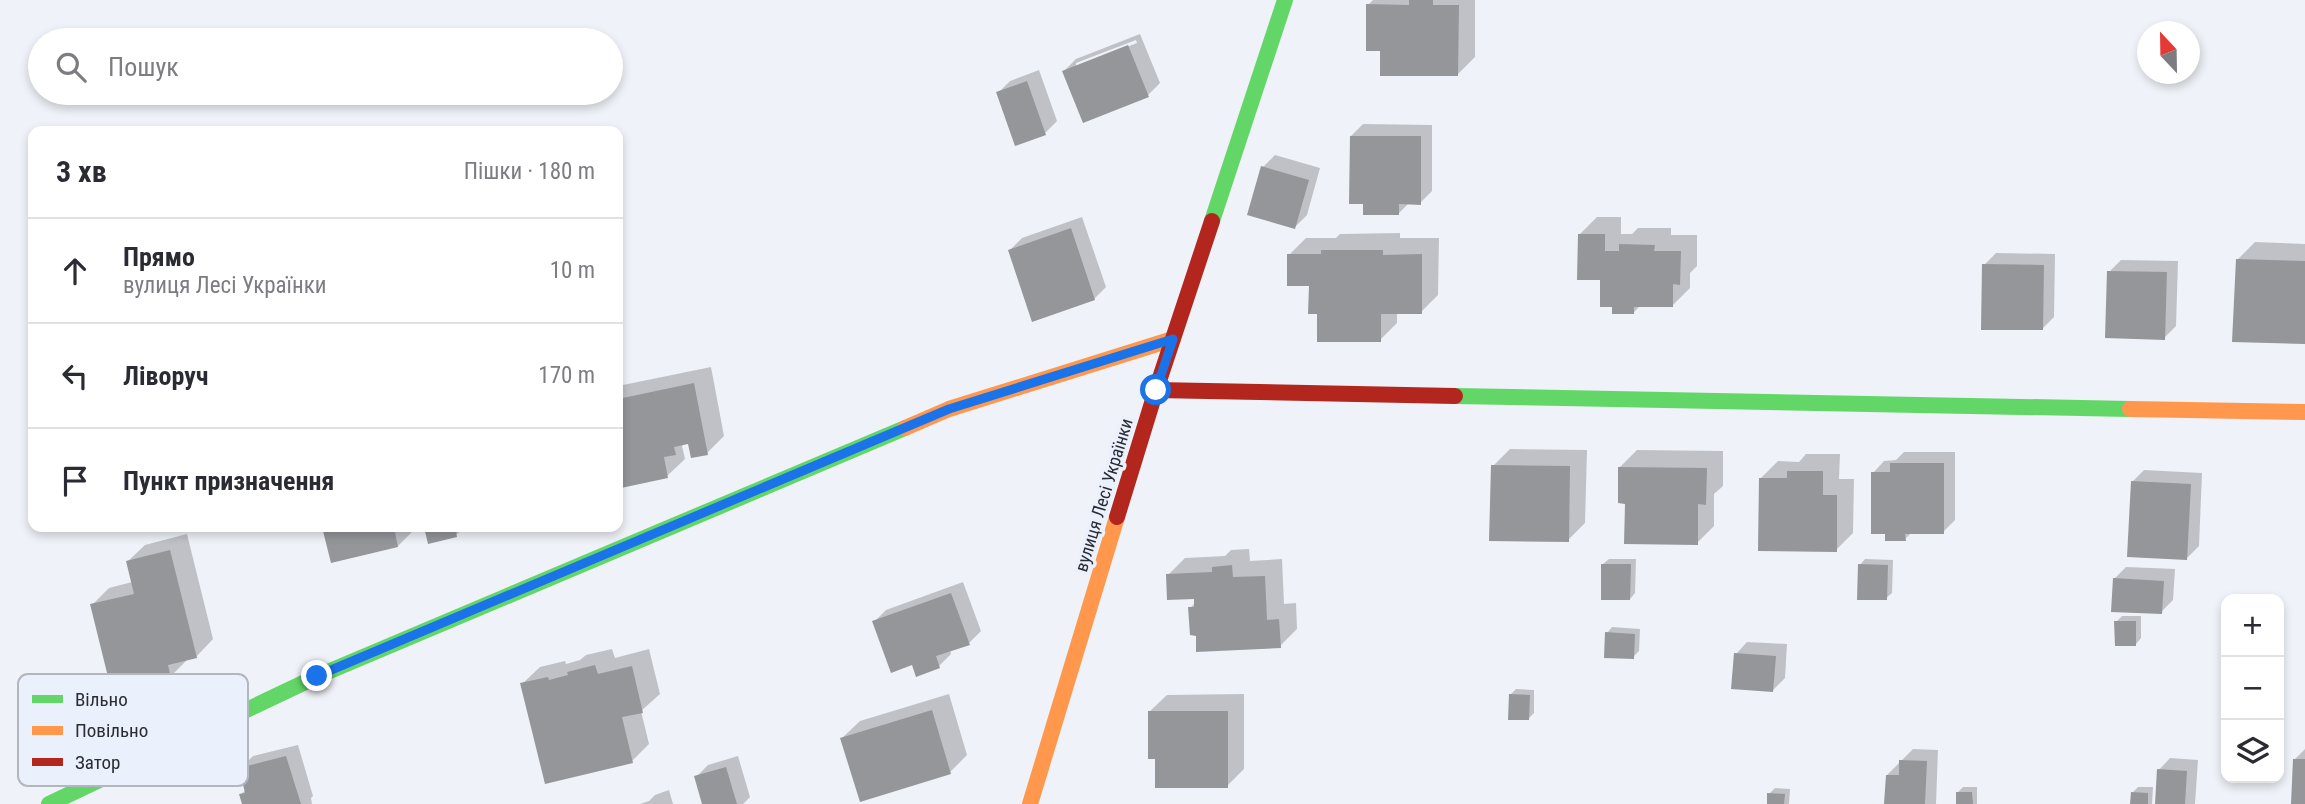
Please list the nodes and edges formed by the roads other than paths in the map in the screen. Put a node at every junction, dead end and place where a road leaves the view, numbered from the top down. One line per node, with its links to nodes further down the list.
1 (1284, 0): 2 (street, вулиця Лесі Українки)
2 (1173, 339): 3 (street, вулиця Лесі Українки); 5 (street)
3 (1156, 390): 4 (street); 8 (street, вулиця Лесі Українки)
4 (2305, 412)
5 (248, 709)
6 (87, 786): 7 (street)
7 (49, 804)
8 (1030, 804)

